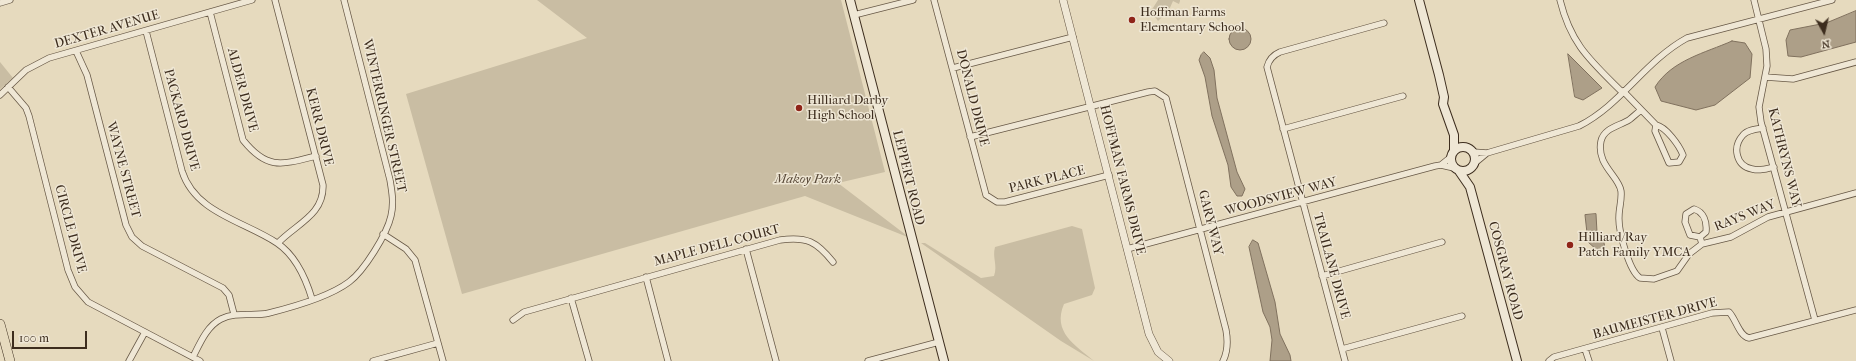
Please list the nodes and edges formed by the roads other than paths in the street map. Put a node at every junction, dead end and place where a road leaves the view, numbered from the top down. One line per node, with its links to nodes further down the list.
1 (10, 0): 13 (street)
2 (252, 0): 14 (street, DEXTER AVENUE)
3 (276, 0): 38 (street, KERR DRIVE)
4 (344, 0): 50 (street, WINTERRINGER STREET)
5 (850, 0): 15 (main road, LEPPERT ROAD)
6 (913, 0): 15 (street)
7 (934, 0): 22 (street, DONALD DRIVE)
8 (1064, 0): 19 (street, HOFFMAN FARMS DRIVE)
9 (1419, 0): 28 (main road)
10 (1560, 0): 25 (street)
11 (1754, 0): 16 (street, KATHRYNS WAY)
12 (1832, 0): 16 (street)
13 (0, 2)
14 (210, 12): 18 (street, DEXTER AVENUE); 38 (street, ALDER DRIVE)
15 (854, 15): 70 (main road, LEPPERT ROAD)
16 (1759, 19): 23 (street, KATHRYNS WAY); 25 (street)
17 (1384, 23): 33 (street, TRAILANE DRIVE)
18 (146, 31): 20 (street, DEXTER AVENUE); 53 (street, PACKARD DRIVE)
19 (1073, 37): 22 (street); 29 (street, HOFFMAN FARMS DRIVE)
20 (76, 51): 24 (street, DEXTER AVENUE); 63 (street, WAYNE STREET)
21 (1856, 62): 23 (street)
22 (953, 68): 34 (street, DONALD DRIVE)
23 (1765, 77): 32 (street, KATHRYNS WAY)
24 (8, 87): 26 (street, DEXTER AVENUE); 69 (street, CIRCLE DRIVE)
25 (1622, 92): 30 (street); 36 (street)
26 (0, 94)
27 (1403, 96): 33 (street)
28 (1444, 97): 35 (main road); 37 (main road)
29 (1091, 106): 34 (street); 43 (street, HOFFMAN FARMS DRIVE); 49 (street, GARY WAY)
30 (1641, 110): 31 (street); 54 (street, RAYS WAY)
31 (1656, 125): 31 (street)
32 (1763, 128): 41 (street, KATHRYNS WAY); 41 (street)
33 (1283, 129): 47 (street, TRAILANE DRIVE)
34 (970, 137): 46 (street, DONALD DRIVE)
35 (1470, 150): 36 (street); 37 (main road); 40 (main road)
36 (1487, 153): 40 (street)
37 (1452, 154): 39 (street, WOODSVIEW WAY); 42 (main road)
38 (316, 156): 53 (street, KERR DRIVE)
39 (1441, 165): 42 (street, WOODSVIEW WAY); 47 (street, WOODSVIEW WAY)
40 (1474, 165): 42 (main road); 44 (main road, COSGRAY ROAD)
41 (1774, 167): 48 (street, KATHRYNS WAY)
42 (1457, 170): 44 (main road, COSGRAY ROAD)
43 (1109, 175): 46 (street, PARK PLACE); 56 (street, HOFFMAN FARMS DRIVE)
44 (1470, 187): 88 (main road, COSGRAY ROAD)
45 (1856, 193): 48 (street, RAYS WAY)
46 (991, 200)
47 (1302, 203): 49 (street, WOODSVIEW WAY); 58 (street, TRAILANE DRIVE)
48 (1785, 212): 54 (street, RAYS WAY); 66 (street, KATHRYNS WAY)
49 (1201, 230): 56 (street, WOODSVIEW WAY); 86 (street, GARY WAY)
50 (383, 234): 61 (street, WINTERRINGER STREET); 71 (street)
51 (1700, 237): 51 (street); 54 (street)
52 (1442, 242): 58 (street)
53 (278, 244): 61 (street, PACKARD DRIVE)
54 (1702, 244)
55 (746, 249): 57 (street, MAPLE DELL COURT); 59 (street, MAPLE DELL COURT); 82 (street)
56 (1128, 249): 85 (street, HOFFMAN FARMS DRIVE)
57 (833, 262)
58 (1322, 276): 72 (street, TRAILANE DRIVE)
59 (646, 277): 60 (street, MAPLE DELL COURT); 81 (street)
60 (571, 298): 65 (street, MAPLE DELL COURT); 80 (street)
61 (312, 299): 63 (street, WINTERRINGER STREET)
62 (1856, 310): 66 (street, BAUMEISTER DRIVE)
63 (234, 314): 74 (street, WINTERRINGER STREET)
64 (1462, 316): 72 (street)
65 (513, 320)
66 (1815, 320): 68 (street, BAUMEISTER DRIVE)
67 (0, 324): 75 (main road)
68 (1662, 328): 73 (street, BAUMEISTER DRIVE); 91 (street)
69 (146, 332): 74 (street, CIRCLE DRIVE); 76 (street)
70 (939, 342): 83 (street); 84 (main road, LEPPERT ROAD)
71 (438, 343): 78 (street); 79 (street)
72 (1342, 349): 87 (street, TRAILANE DRIVE)
73 (1585, 349): 89 (street, BAUMEISTER DRIVE); 90 (street, BAUMEISTER DRIVE)
74 (193, 357): 77 (street, CIRCLE DRIVE)
75 (10, 361)
76 (129, 361)
77 (200, 361)
78 (373, 361)
79 (443, 361)
80 (589, 361)
81 (668, 361)
82 (776, 361)
83 (868, 361)
84 (944, 361)
85 (1169, 361)
86 (1223, 361)
87 (1346, 361)
88 (1517, 361)
89 (1549, 361)
90 (1589, 361)
91 (1671, 361)

